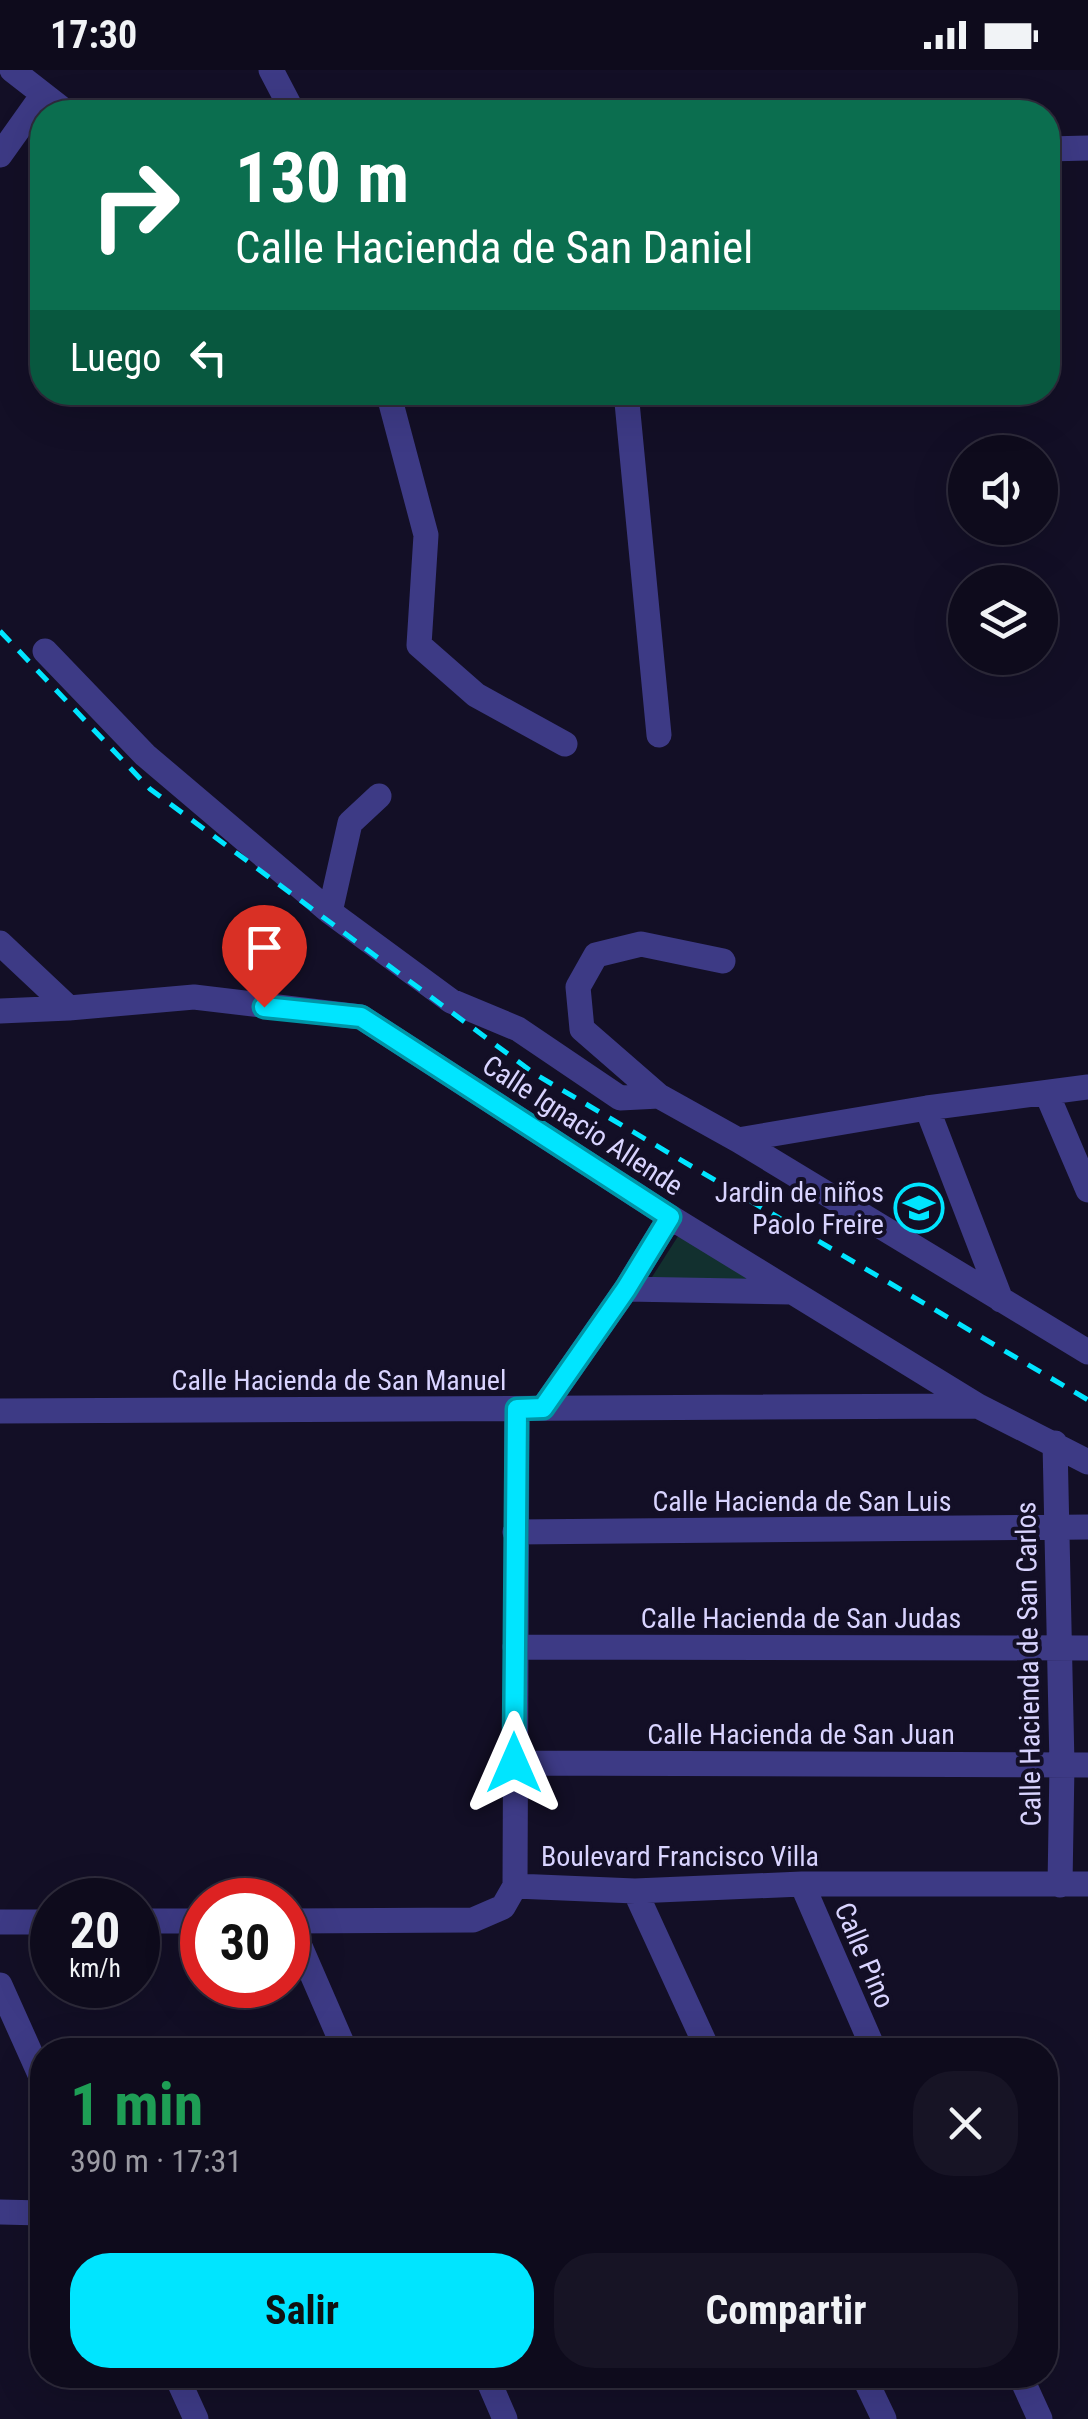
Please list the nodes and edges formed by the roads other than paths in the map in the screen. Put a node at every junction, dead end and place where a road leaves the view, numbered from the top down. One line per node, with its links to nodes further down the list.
1 (12, 70): 3 (street)
2 (271, 70): 6 (street)
3 (42, 96): 4 (street); 5 (street)
4 (39, 100)
5 (48, 100)
6 (287, 100)
7 (30, 113): 10 (street)
8 (1088, 148): 9 (street)
9 (1060, 149)
10 (0, 155)
11 (391, 405): 15 (street)
12 (627, 405): 14 (street)
13 (46, 651): 17 (street)
14 (659, 734)
15 (565, 744)
16 (379, 796): 17 (street)
17 (330, 912): 24 (street)
18 (0, 943): 20 (street)
19 (723, 961): 24 (street)
20 (70, 1008): 21 (street, Calle Ignacio Allende); 28 (street, Calle Ignacio Allende)
21 (0, 1011)
22 (1088, 1086): 23 (street)
23 (1048, 1094): 25 (street); 27 (street)
24 (659, 1096): 26 (street)
25 (927, 1108): 26 (street); 31 (street)
26 (738, 1140): 31 (street)
27 (1088, 1190)
28 (670, 1217): 29 (street); 30 (street, Calle Ignacio Allende)
29 (626, 1289): 30 (street); 34 (street)
30 (792, 1292): 33 (street, Calle Ignacio Allende)
31 (1000, 1300): 32 (street)
32 (1088, 1352)
33 (978, 1406): 34 (street, Calle Hacienda de San Manuel); 36 (street, Calle Ignacio Allende)
34 (530, 1408): 35 (street, Calle Hacienda de San Manuel); 40 (street)
35 (0, 1411)
36 (1056, 1442): 37 (street, Calle Ignacio Allende); 39 (street, Calle Hacienda de San Carlos)
37 (1088, 1462)
38 (1088, 1527): 39 (street, Calle Hacienda de San Luis)
39 (1055, 1529): 40 (street, Calle Hacienda de San Luis); 42 (street, Calle Hacienda de San Carlos)
40 (516, 1532): 41 (street)
41 (515, 1647): 42 (street, Calle Hacienda de San Judas); 44 (street)
42 (1058, 1648): 43 (street, Calle Hacienda de San Judas); 45 (street, Calle Hacienda de San Carlos)
43 (1088, 1648)
44 (514, 1763): 45 (street, Calle Hacienda de San Juan); 49 (street)
45 (1075, 1765): 48 (street, Calle Hacienda de San Carlos)
46 (802, 1884): 48 (street, Boulevard Francisco Villa); 50 (street, Boulevard Francisco Villa); 58 (street, Calle Pino)
47 (1088, 1884): 48 (street, Boulevard Francisco Villa)
48 (1060, 1885)
49 (515, 1886): 50 (street, Boulevard Francisco Villa); 51 (street, Boulevard Francisco Villa)
50 (635, 1891): 57 (street)
51 (310, 1921)
52 (0, 1922): 53 (street)
53 (30, 1922)
54 (310, 1971): 56 (street)
55 (0, 1984): 59 (street)
56 (340, 2038)
57 (702, 2038)
58 (869, 2038)
59 (30, 2051)
60 (0, 2212): 61 (street)
61 (30, 2213)
62 (182, 2388): 67 (street)
63 (492, 2388): 68 (street)
64 (869, 2388): 69 (street)
65 (1024, 2388): 66 (street)
66 (1032, 2416)
67 (196, 2419)
68 (505, 2419)
69 (884, 2419)

